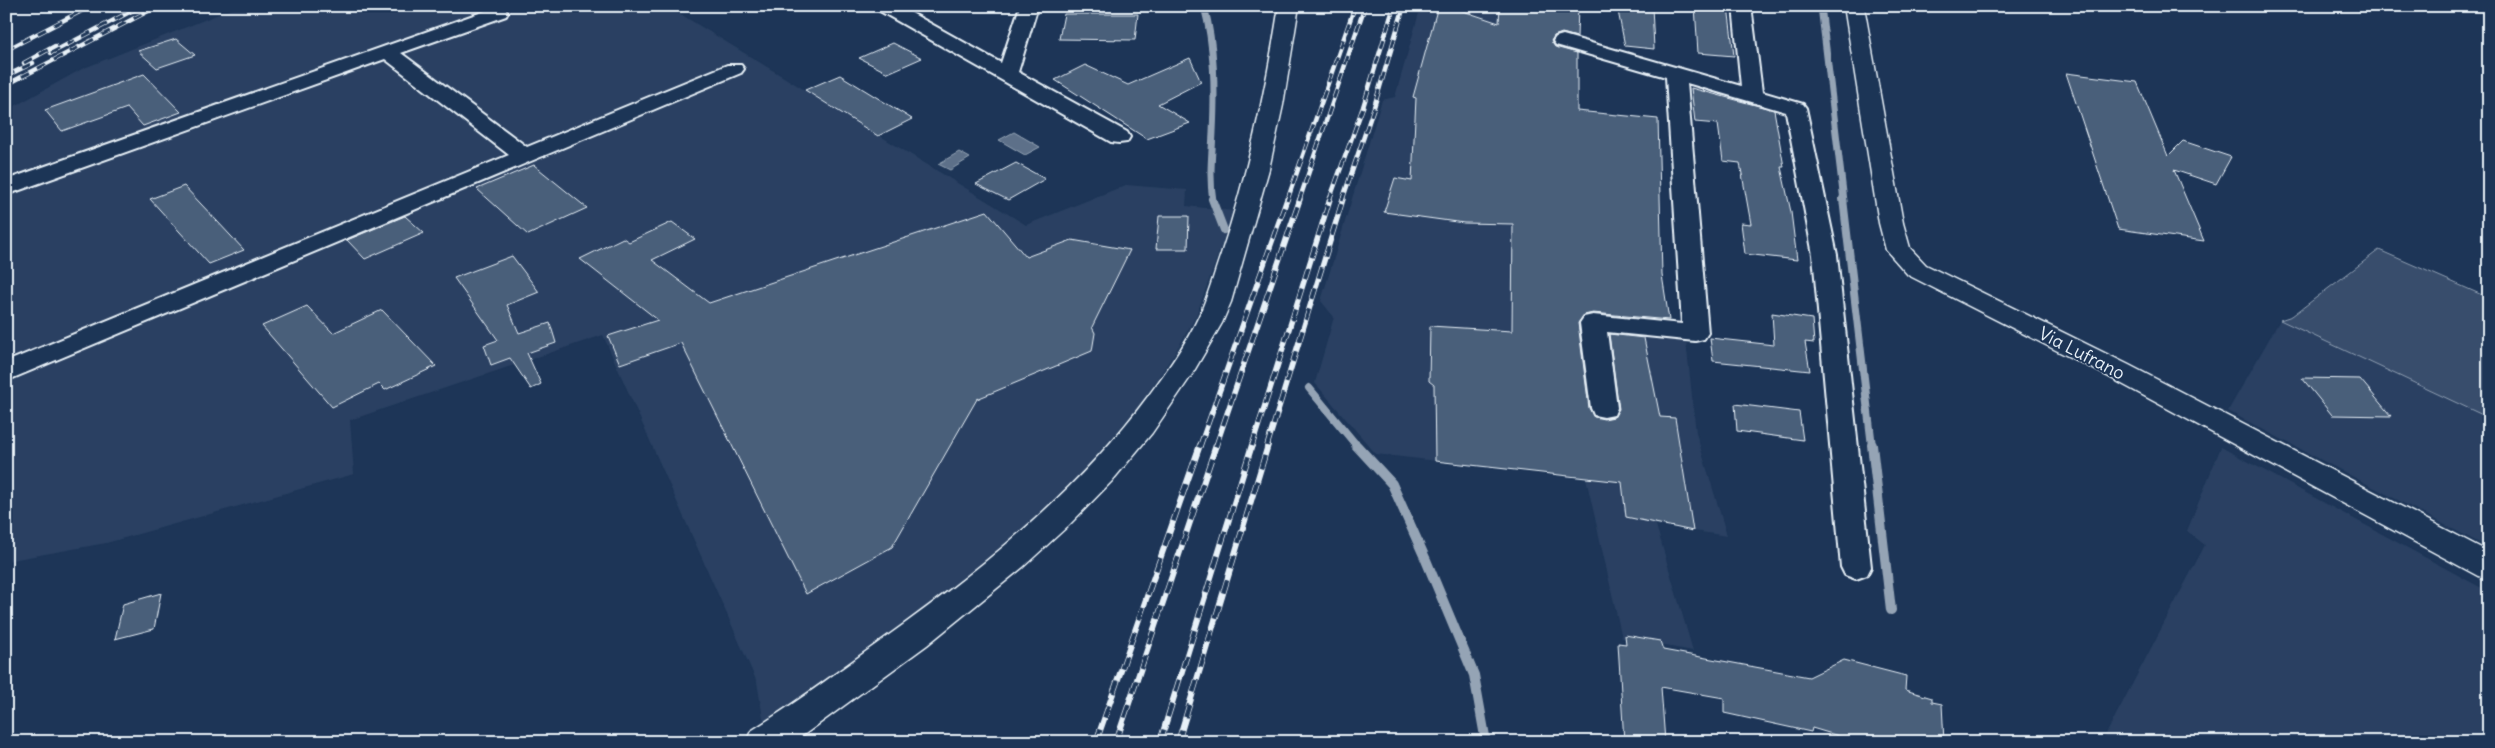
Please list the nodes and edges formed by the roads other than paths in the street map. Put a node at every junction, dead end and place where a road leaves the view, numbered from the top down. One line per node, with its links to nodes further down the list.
1 (491, 6): 8 (street)
2 (885, 6): 11 (street)
3 (1029, 6): 11 (street)
4 (1289, 6): 20 (street)
5 (1742, 6): 12 (street)
6 (1854, 6): 19 (street, Via Lufrano)
7 (1563, 41): 10 (street)
8 (387, 52): 14 (street); 15 (street)
9 (734, 69): 14 (street)
10 (1676, 73): 12 (street); 17 (street)
11 (1007, 75): 13 (street)
12 (1752, 95): 18 (street)
13 (1119, 137)
14 (525, 156): 16 (street)
15 (6, 188)
16 (6, 372)
17 (1604, 408)
18 (1856, 567)
19 (2489, 567)
20 (764, 742)

